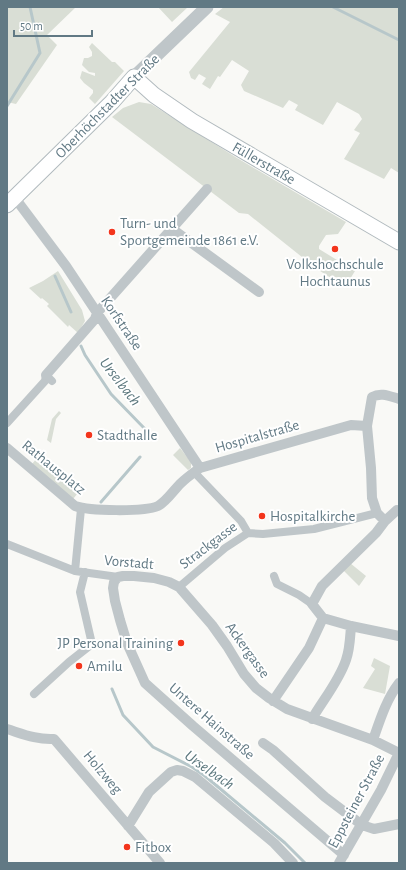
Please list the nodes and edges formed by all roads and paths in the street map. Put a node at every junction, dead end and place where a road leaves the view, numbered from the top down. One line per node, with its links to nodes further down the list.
1 (207, 7): 2 (street, Oberhöchstadter Straße)
2 (134, 77): 4 (main road, Oberhöchstadter Straße); 6 (main road, Füllerstraße)
3 (207, 189): 5 (street)
4 (11, 202): 8 (street, Korfstraße)
5 (171, 228): 7 (street); 8 (street)
6 (399, 242)
7 (259, 292)
8 (97, 313): 9 (street); 14 (street, Korfstraße)
9 (49, 378): 11 (street)
10 (399, 399): 12 (street)
11 (7, 423)
12 (367, 426): 14 (street, Hospitalstraße); 17 (street)
13 (7, 448): 15 (street, Rathausplatz)
14 (197, 470): 15 (street, Hospitalstraße); 19 (street)
15 (81, 508): 21 (street)
16 (398, 510): 17 (street, Strackgasse); 18 (street)
17 (377, 513): 18 (street); 19 (street, Strackgasse)
18 (385, 522): 26 (street)
19 (248, 533): 25 (street, Strackgasse)
20 (7, 544): 21 (street, Vorstadt)
21 (75, 571): 22 (street, Vorstadt)
22 (85, 572): 24 (street, Vorstadt); 31 (street)
23 (274, 576): 26 (street)
24 (118, 577): 25 (street, Vorstadt); 41 (street, Untere Hainstraße)
25 (179, 587): 32 (street, Ackergasse)
26 (312, 604): 27 (street)
27 (323, 618): 28 (street); 32 (street)
28 (351, 626): 29 (street); 33 (street)
29 (399, 636)
30 (399, 683): 35 (street)
31 (34, 694)
32 (273, 701): 33 (street, Ackergasse)
33 (312, 718): 35 (street, Ackergasse)
34 (7, 729): 40 (street, Holzweg)
35 (373, 740): 37 (street, Ackergasse)
36 (263, 743): 39 (street)
37 (399, 753): 39 (street, Eppsteiner Straße)
38 (399, 824): 39 (street)
39 (362, 825): 41 (street, Eppsteiner Straße)
40 (128, 826): 42 (street, Holzweg); 43 (street)
41 (342, 859)
42 (160, 863)
43 (293, 863)

